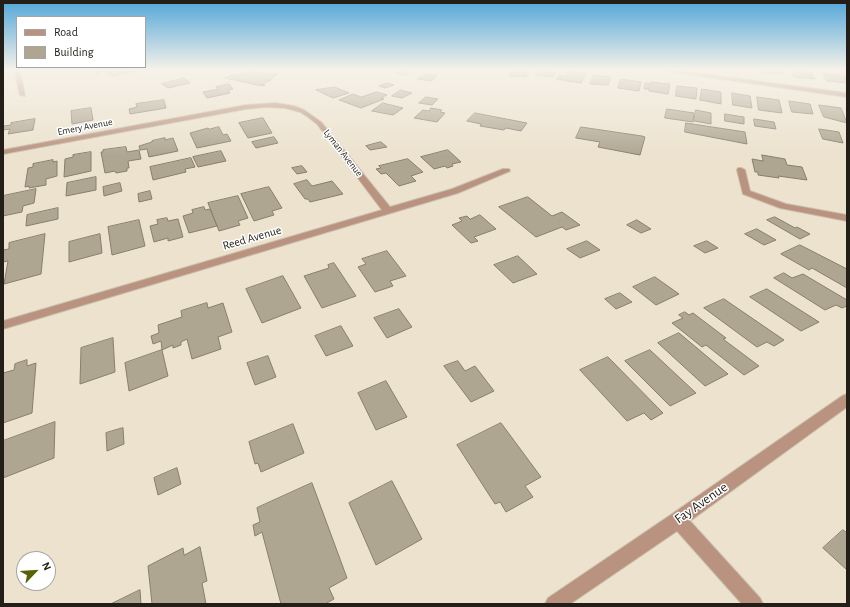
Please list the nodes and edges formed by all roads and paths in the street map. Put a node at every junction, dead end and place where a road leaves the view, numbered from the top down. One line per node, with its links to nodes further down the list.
1 (289, 106): 2 (street, Emery Avenue); 5 (street, Lyman Avenue)
2 (3, 152)
3 (741, 170): 6 (street)
4 (506, 171): 5 (street, Reed Avenue)
5 (388, 211): 7 (street, Reed Avenue)
6 (847, 218)
7 (3, 325)
8 (847, 400): 9 (street, Fay Avenue)
9 (678, 520): 10 (street, Fay Avenue); 11 (street)
10 (554, 604)
11 (754, 604)

